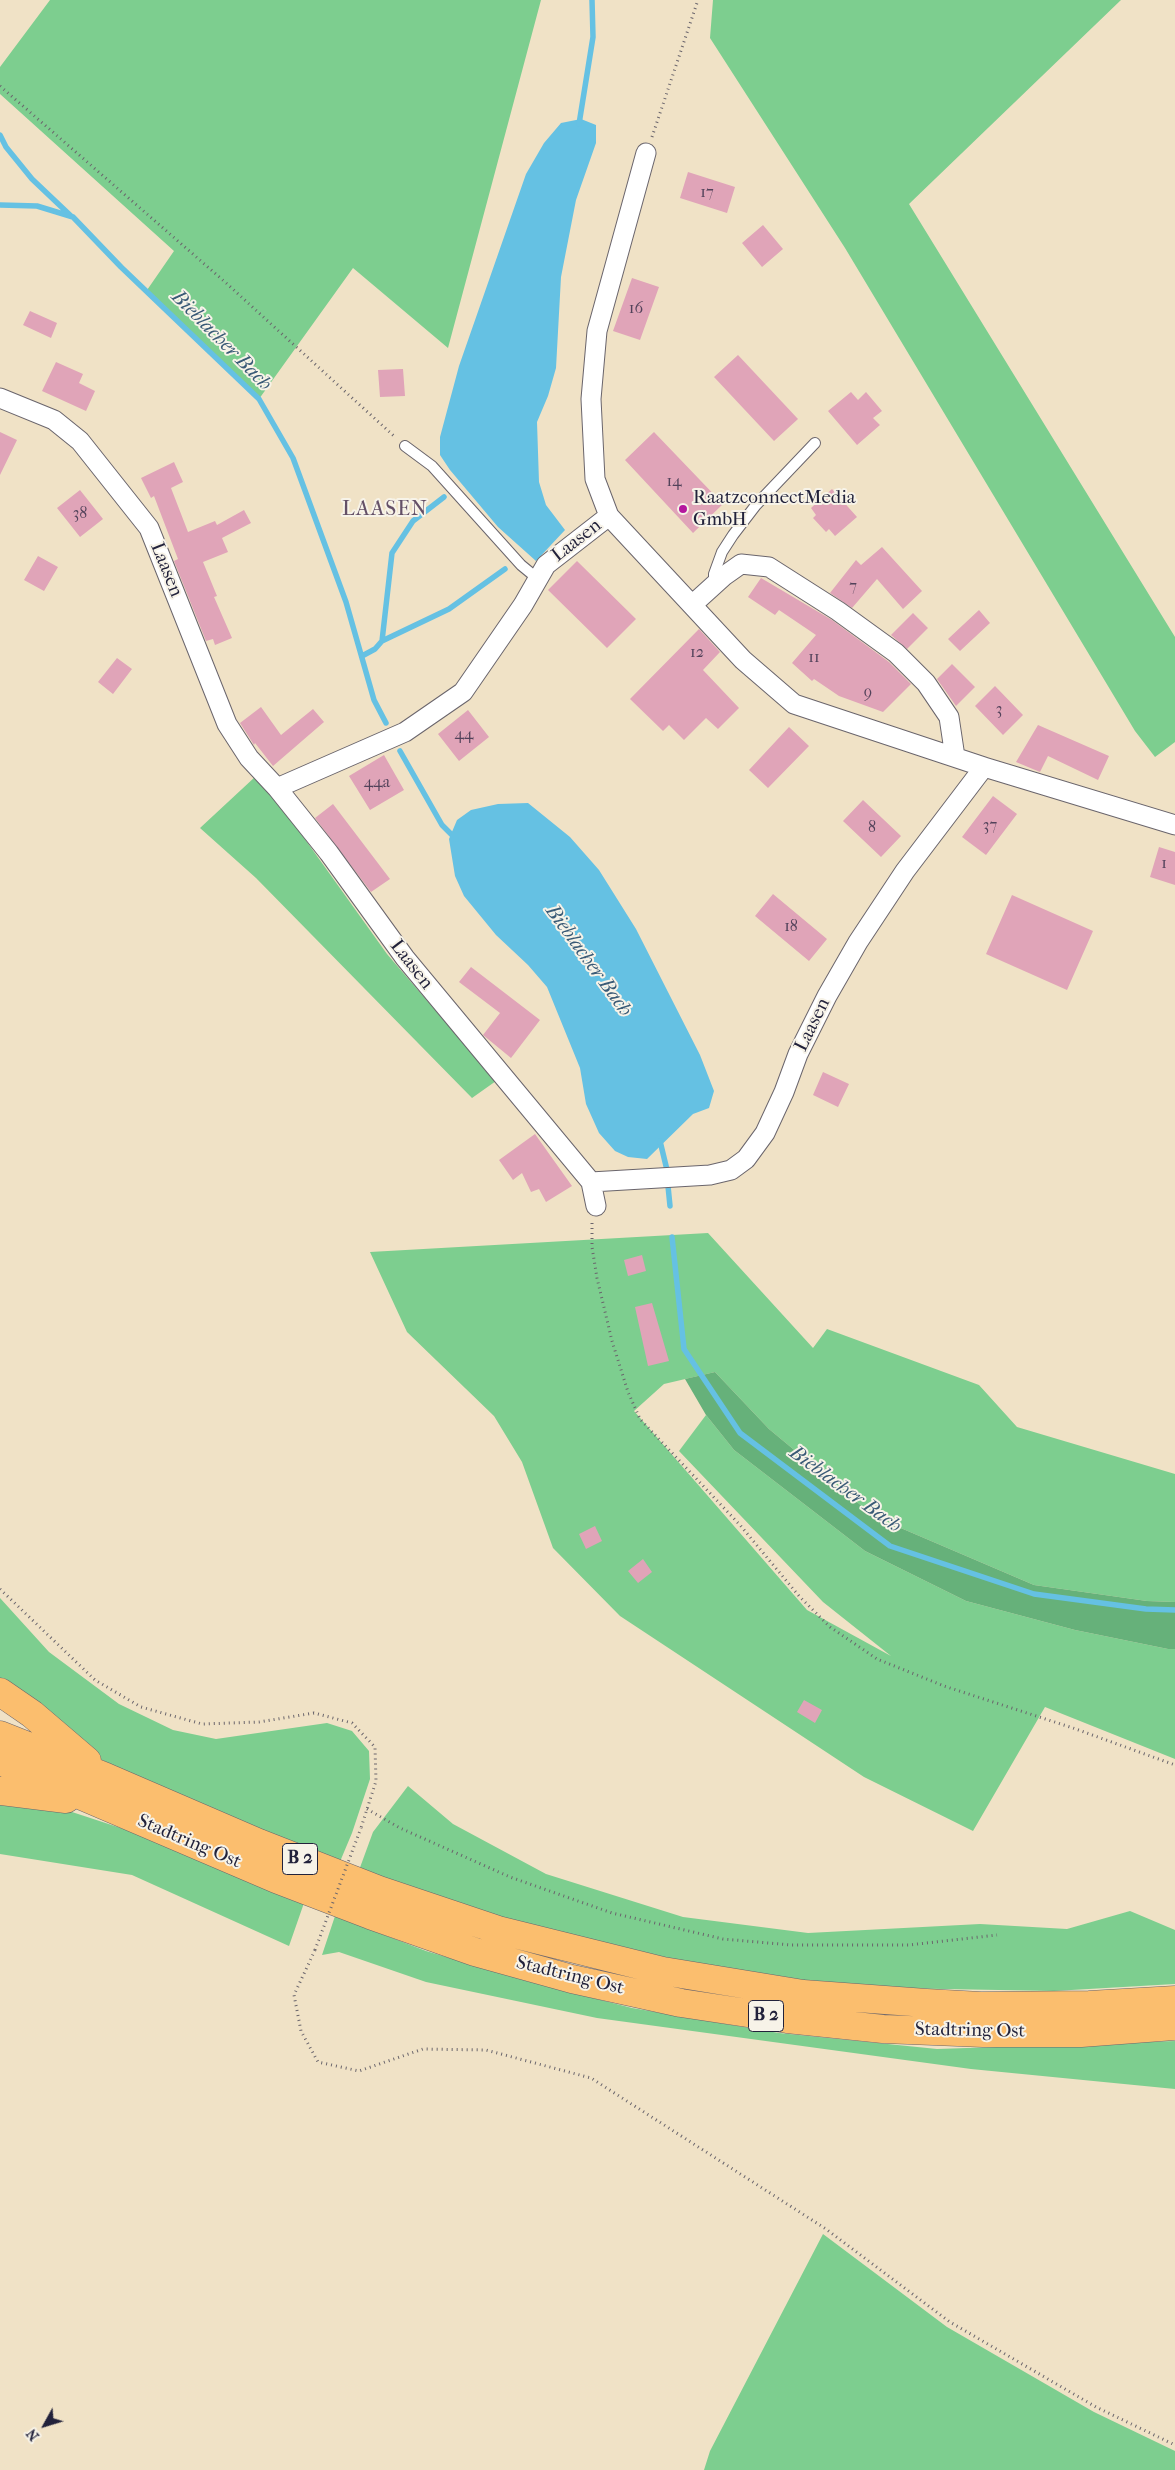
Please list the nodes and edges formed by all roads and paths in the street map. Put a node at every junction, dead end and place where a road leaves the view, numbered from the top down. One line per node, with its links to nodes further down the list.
1 (698, 0): 3 (path)
2 (0, 86): 6 (path)
3 (646, 153): 7 (street, Laasen)
4 (0, 398): 13 (street, Laasen)
5 (815, 444): 9 (lane)
6 (405, 446): 8 (lane)
7 (609, 516): 8 (street, Laasen); 10 (street, Laasen)
8 (538, 579): 13 (street, Laasen)
9 (714, 585): 10 (street); 11 (street)
10 (692, 605): 11 (street, Laasen)
11 (955, 757): 12 (street, Laasen)
12 (984, 767): 14 (street, Laasen); 15 (street, Laasen)
13 (278, 788): 15 (street, Laasen)
14 (1175, 825)
15 (591, 1182): 16 (street, Laasen)
16 (596, 1206): 21 (path)
17 (0, 1589): 25 (path)
18 (0, 1692): 22 (highway, B 2)
19 (0, 1735): 22 (highway, Stadtring Ost / B 2)
20 (0, 1761): 24 (highway, Stadtring Ost / B 2)
21 (1175, 1765)
22 (106, 1776): 27 (highway, Stadtring Ost / B 2)
23 (0, 1792): 24 (highway, B 2)
24 (97, 1803): 28 (highway, Stadtring Ost / B 2)
25 (367, 1809): 26 (path); 29 (path, bridge)
26 (997, 1935)
27 (1175, 2000)
28 (1175, 2026)
29 (1175, 2445)

